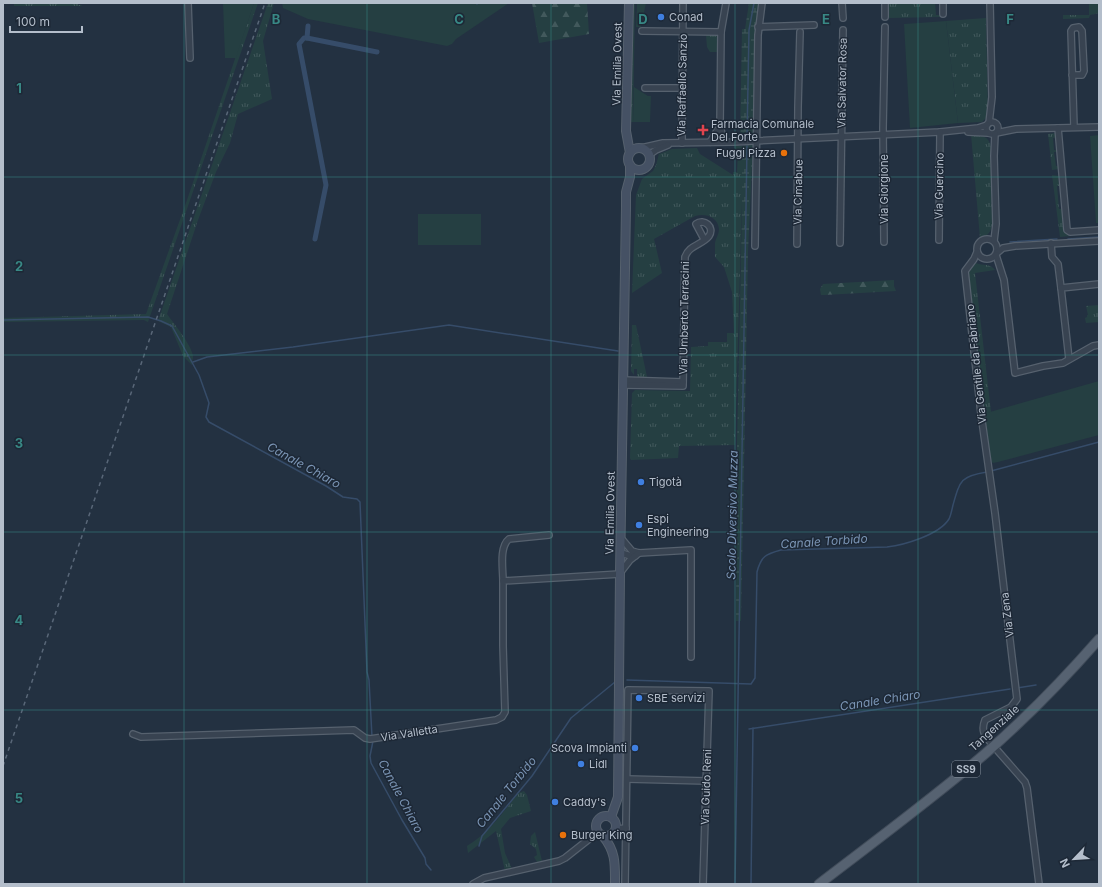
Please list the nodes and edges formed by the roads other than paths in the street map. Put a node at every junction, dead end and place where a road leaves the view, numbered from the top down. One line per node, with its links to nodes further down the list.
1 (188, 3): 21 (street)
2 (629, 3): 28 (main road, Via Emilia Ovest)
3 (683, 3): 18 (street, Via Raffaello Sanzio)
4 (726, 3): 19 (street)
5 (762, 3): 14 (street)
6 (842, 3): 12 (street)
7 (885, 3): 11 (street)
8 (943, 3): 10 (street)
9 (990, 3): 25 (street)
10 (943, 14)
11 (886, 17)
12 (843, 18)
13 (814, 25): 14 (street)
14 (758, 27): 41 (street)
15 (886, 28): 38 (street, Via Giorgione)
16 (843, 30): 39 (street, Via Salvator Rosa)
17 (642, 31): 18 (street)
18 (683, 32): 19 (street); 24 (street, Via Raffaello Sanzio)
19 (721, 32): 29 (street)
20 (800, 32): 40 (street, Via Cimabue)
21 (190, 58)
22 (1072, 75): 22 (street); 30 (street)
23 (645, 88): 24 (street)
24 (683, 88): 45 (street, Via Raffaello Sanzio)
25 (992, 97): 26 (street); 27 (street)
26 (988, 124): 27 (street); 34 (street); 37 (street)
27 (997, 124): 33 (street); 37 (street)
28 (627, 126): 47 (main road, Via Emilia Ovest); 48 (main road, Via Emilia Ovest)
29 (720, 126): 35 (street); 44 (street)
30 (1074, 127): 31 (street); 32 (street)
31 (1099, 127)
32 (1058, 128): 33 (street); 54 (street)
33 (1016, 129): 37 (street)
34 (952, 131): 36 (street); 37 (street)
35 (717, 132): 42 (street); 43 (street)
36 (940, 132): 38 (street); 57 (street, Via Guercino)
37 (992, 133): 53 (street)
38 (883, 135): 39 (street); 59 (street, Via Giorgione)
39 (841, 137): 40 (street); 61 (street, Via Salvator Rosa)
40 (798, 139): 41 (street); 63 (street, Via Cimabue)
41 (756, 140): 44 (street); 64 (street)
42 (710, 142): 43 (street); 45 (street)
43 (717, 142): 44 (street)
44 (724, 142)
45 (682, 143): 46 (street)
46 (674, 144): 47 (street); 49 (street)
47 (640, 148): 48 (main road); 49 (main road)
48 (630, 152): 50 (main road)
49 (649, 155): 51 (main road)
50 (630, 165): 51 (main road); 52 (main road, Via Emilia Ovest)
51 (643, 170): 52 (main road, Via Emilia Ovest)
52 (626, 207): 75 (main road, Via Emilia Ovest)
53 (995, 221): 56 (street); 60 (street)
54 (1099, 230)
55 (704, 239): 75 (street, Via Umberto Terracini)
56 (985, 239): 60 (street); 66 (street)
57 (939, 240)
58 (1099, 241): 62 (street)
59 (884, 242)
60 (995, 242): 65 (street); 67 (street)
61 (840, 243)
62 (1051, 243): 65 (street); 72 (street)
63 (798, 244)
64 (755, 246)
65 (1015, 246): 67 (street)
66 (977, 252): 68 (street); 69 (street, Via Gentile da Fabriano)
67 (996, 254): 68 (street); 70 (street)
68 (986, 259): 69 (street); 70 (street)
69 (971, 264): 76 (street, Via Gentile da Fabriano)
70 (1003, 274): 74 (street)
71 (1099, 284): 72 (street)
72 (1061, 288): 74 (street)
73 (1099, 345): 74 (street)
74 (1069, 359)
75 (623, 383): 78 (main road, Via Emilia Ovest)
76 (988, 466): 86 (street, Via Zena)
77 (549, 535): 82 (street, Via Valletta)
78 (621, 537): 79 (main road, Via Emilia Ovest); 80 (street)
79 (621, 553): 80 (street); 81 (main road, Via Emilia Ovest)
80 (635, 553): 81 (street); 84 (street)
81 (620, 573): 82 (street); 90 (main road, Via Emilia Ovest)
82 (503, 581): 85 (street, Via Valletta)
83 (1099, 639): 99 (main road, Tangenziale / SS9)
84 (691, 656)
85 (133, 734)
86 (991, 743)
87 (997, 750): 100 (street)
88 (627, 779): 89 (street); 89 (street, Via Guido Reni); 91 (street)
89 (707, 781): 98 (street, Via Guido Reni)
90 (611, 817): 92 (main road); 93 (main road)
91 (626, 828): 92 (street); 97 (street)
92 (615, 832): 93 (main road); 94 (main road)
93 (600, 834): 94 (main road); 95 (street)
94 (615, 862): 96 (main road)
95 (473, 884)
96 (615, 884)
97 (625, 884)
98 (703, 884)
99 (819, 884)
100 (1039, 884)

